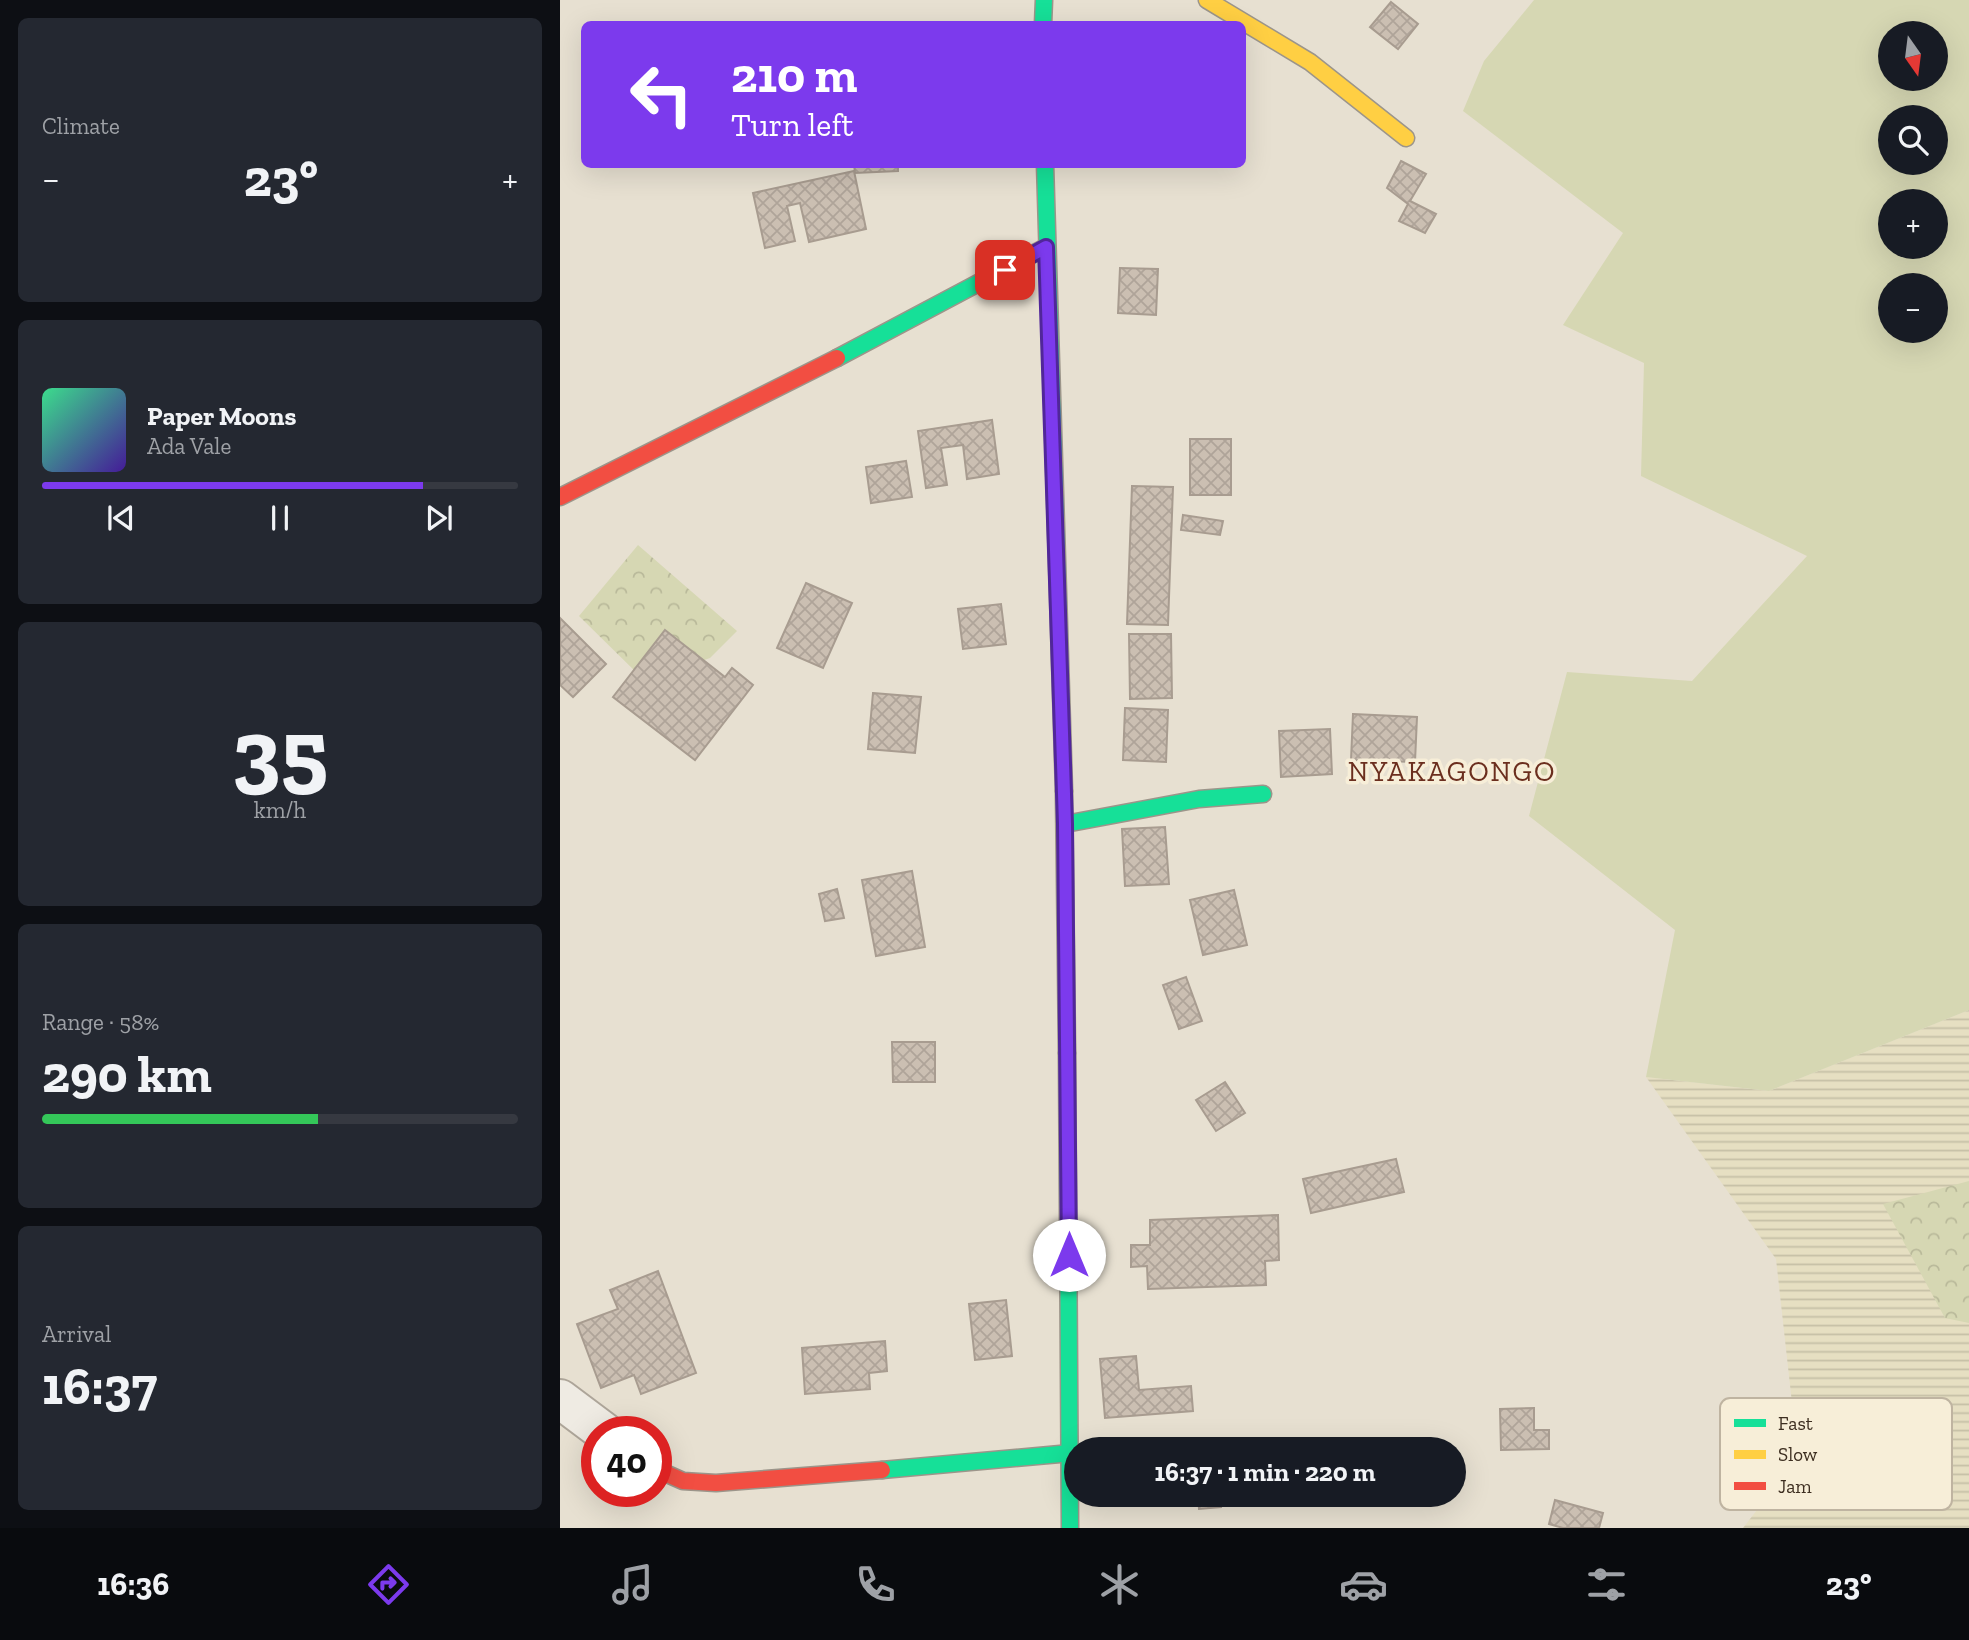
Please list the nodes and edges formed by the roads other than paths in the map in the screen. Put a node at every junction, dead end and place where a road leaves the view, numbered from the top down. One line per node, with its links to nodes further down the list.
1 (1044, 0): 3 (street)
2 (1207, 0): 4 (street)
3 (1042, 21)
4 (1242, 21)
5 (1246, 23): 6 (street)
6 (1406, 138)
7 (1045, 168): 8 (street)
8 (1046, 247): 9 (street); 11 (street)
9 (560, 497)
10 (1263, 794): 11 (street)
11 (1065, 824): 14 (street)
12 (560, 1399): 13 (street)
13 (583, 1416)
14 (1071, 1437)
15 (1064, 1453): 16 (street)
16 (672, 1476)
17 (1070, 1507): 18 (street)
18 (1070, 1528)

